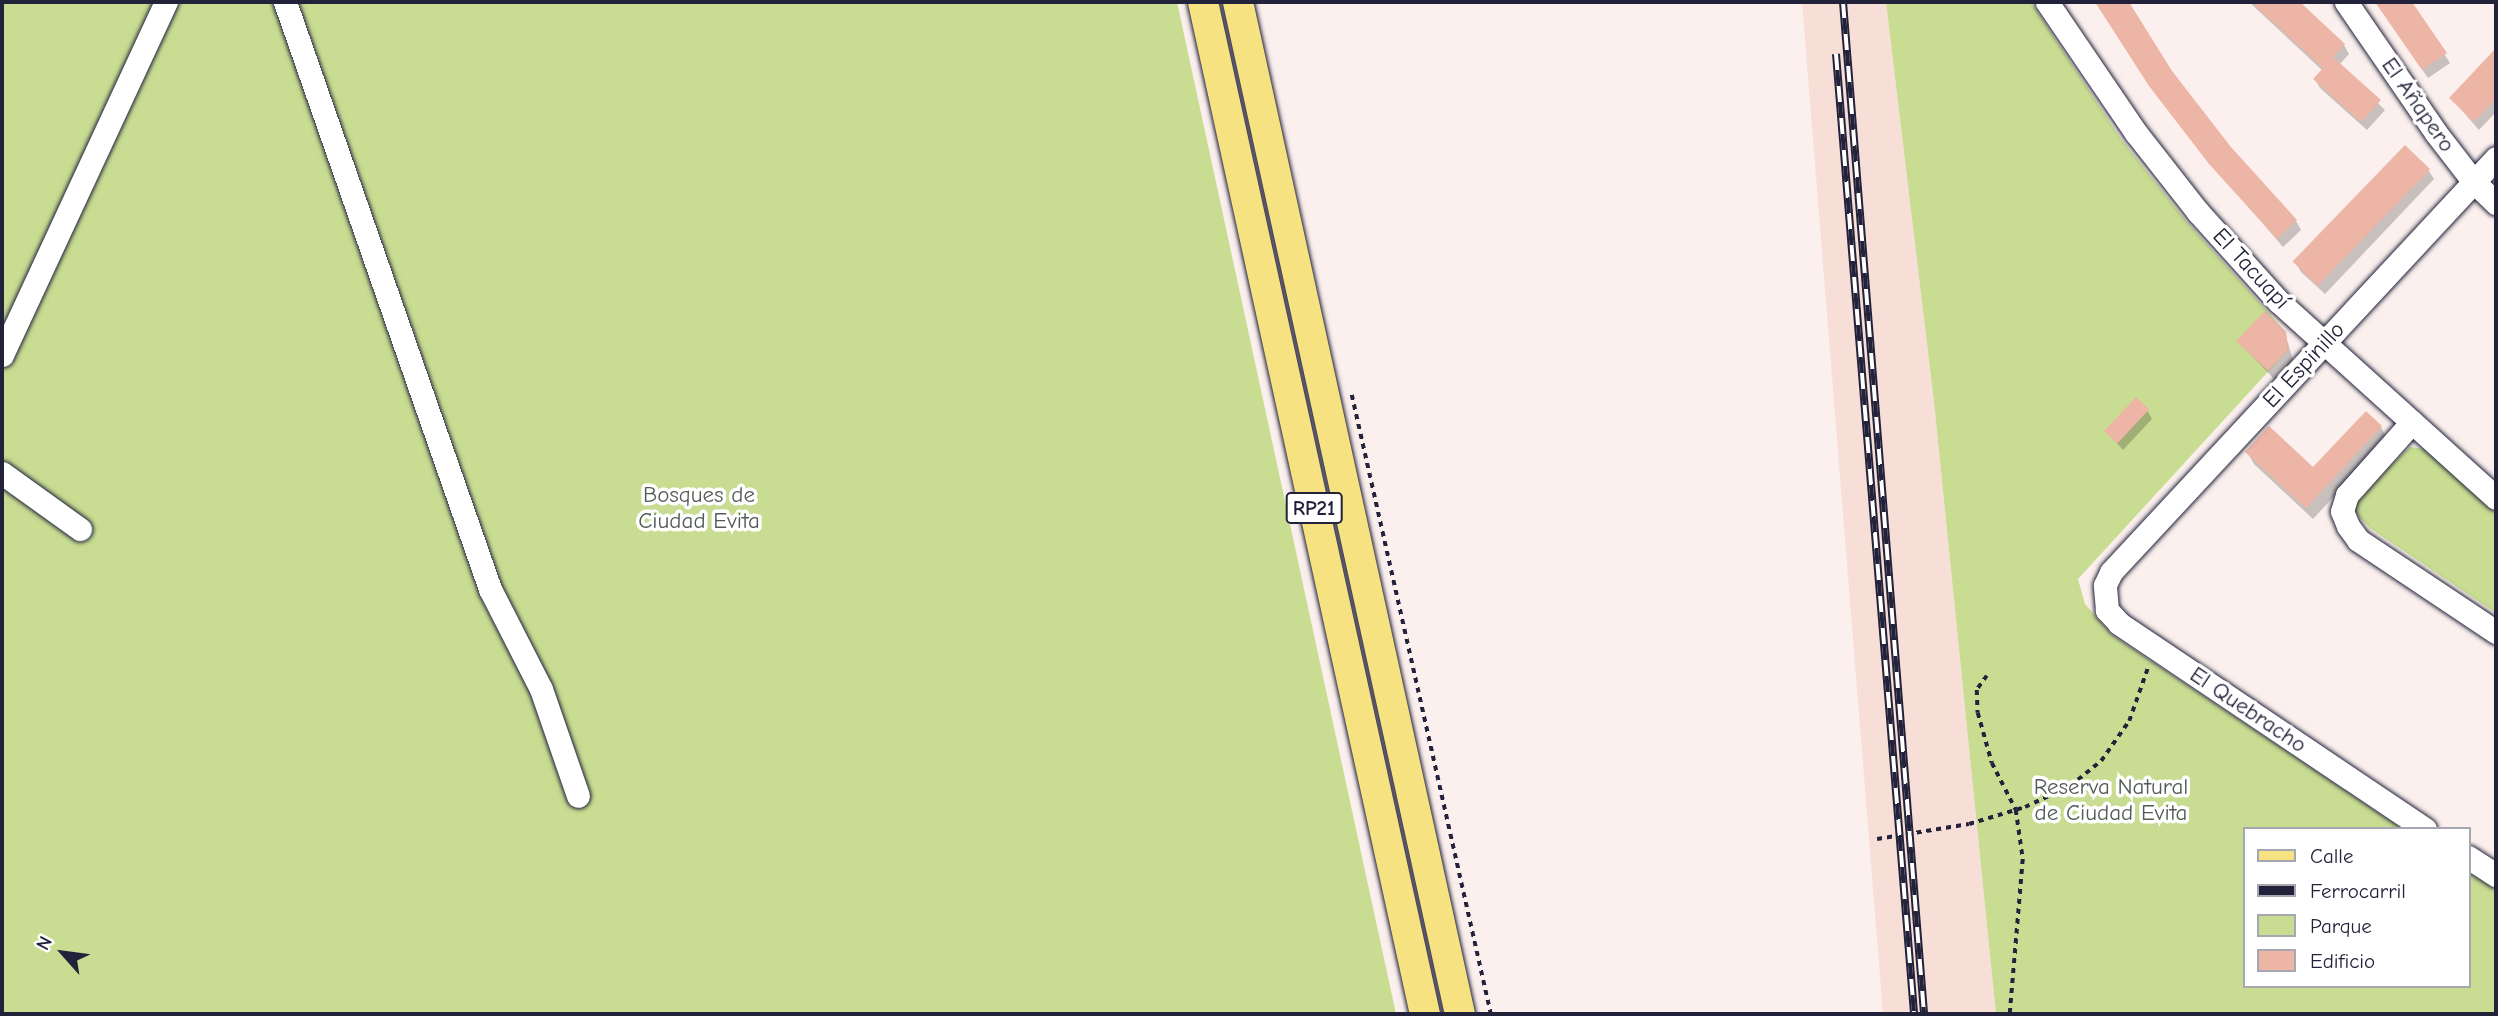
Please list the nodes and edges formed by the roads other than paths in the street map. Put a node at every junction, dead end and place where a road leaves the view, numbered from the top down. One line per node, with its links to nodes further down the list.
1 (166, 2): 11 (street)
2 (285, 2): 18 (street)
3 (1203, 2): 22 (main road, RP21)
4 (1238, 2): 23 (main road, RP21)
5 (2047, 2): 10 (street, El Tacuapí)
6 (2346, 2): 8 (street, El Añapero)
7 (2496, 158): 8 (street, El Espinillo)
8 (2473, 181): 9 (street, El Añapero); 10 (street, El Espinillo)
9 (2496, 203)
10 (2325, 342): 12 (street, El Tacuapí); 16 (street, El Espinillo)
11 (2, 355)
12 (2412, 422): 14 (street, El Tacuapí); 17 (street)
13 (2, 473): 15 (street)
14 (2496, 498)
15 (80, 528)
16 (2111, 572): 19 (street, El Quebracho)
17 (2496, 632)
18 (578, 796)
19 (2423, 827)
20 (2470, 858): 21 (street)
21 (2496, 875)
22 (1424, 1014)
23 (1460, 1014)

